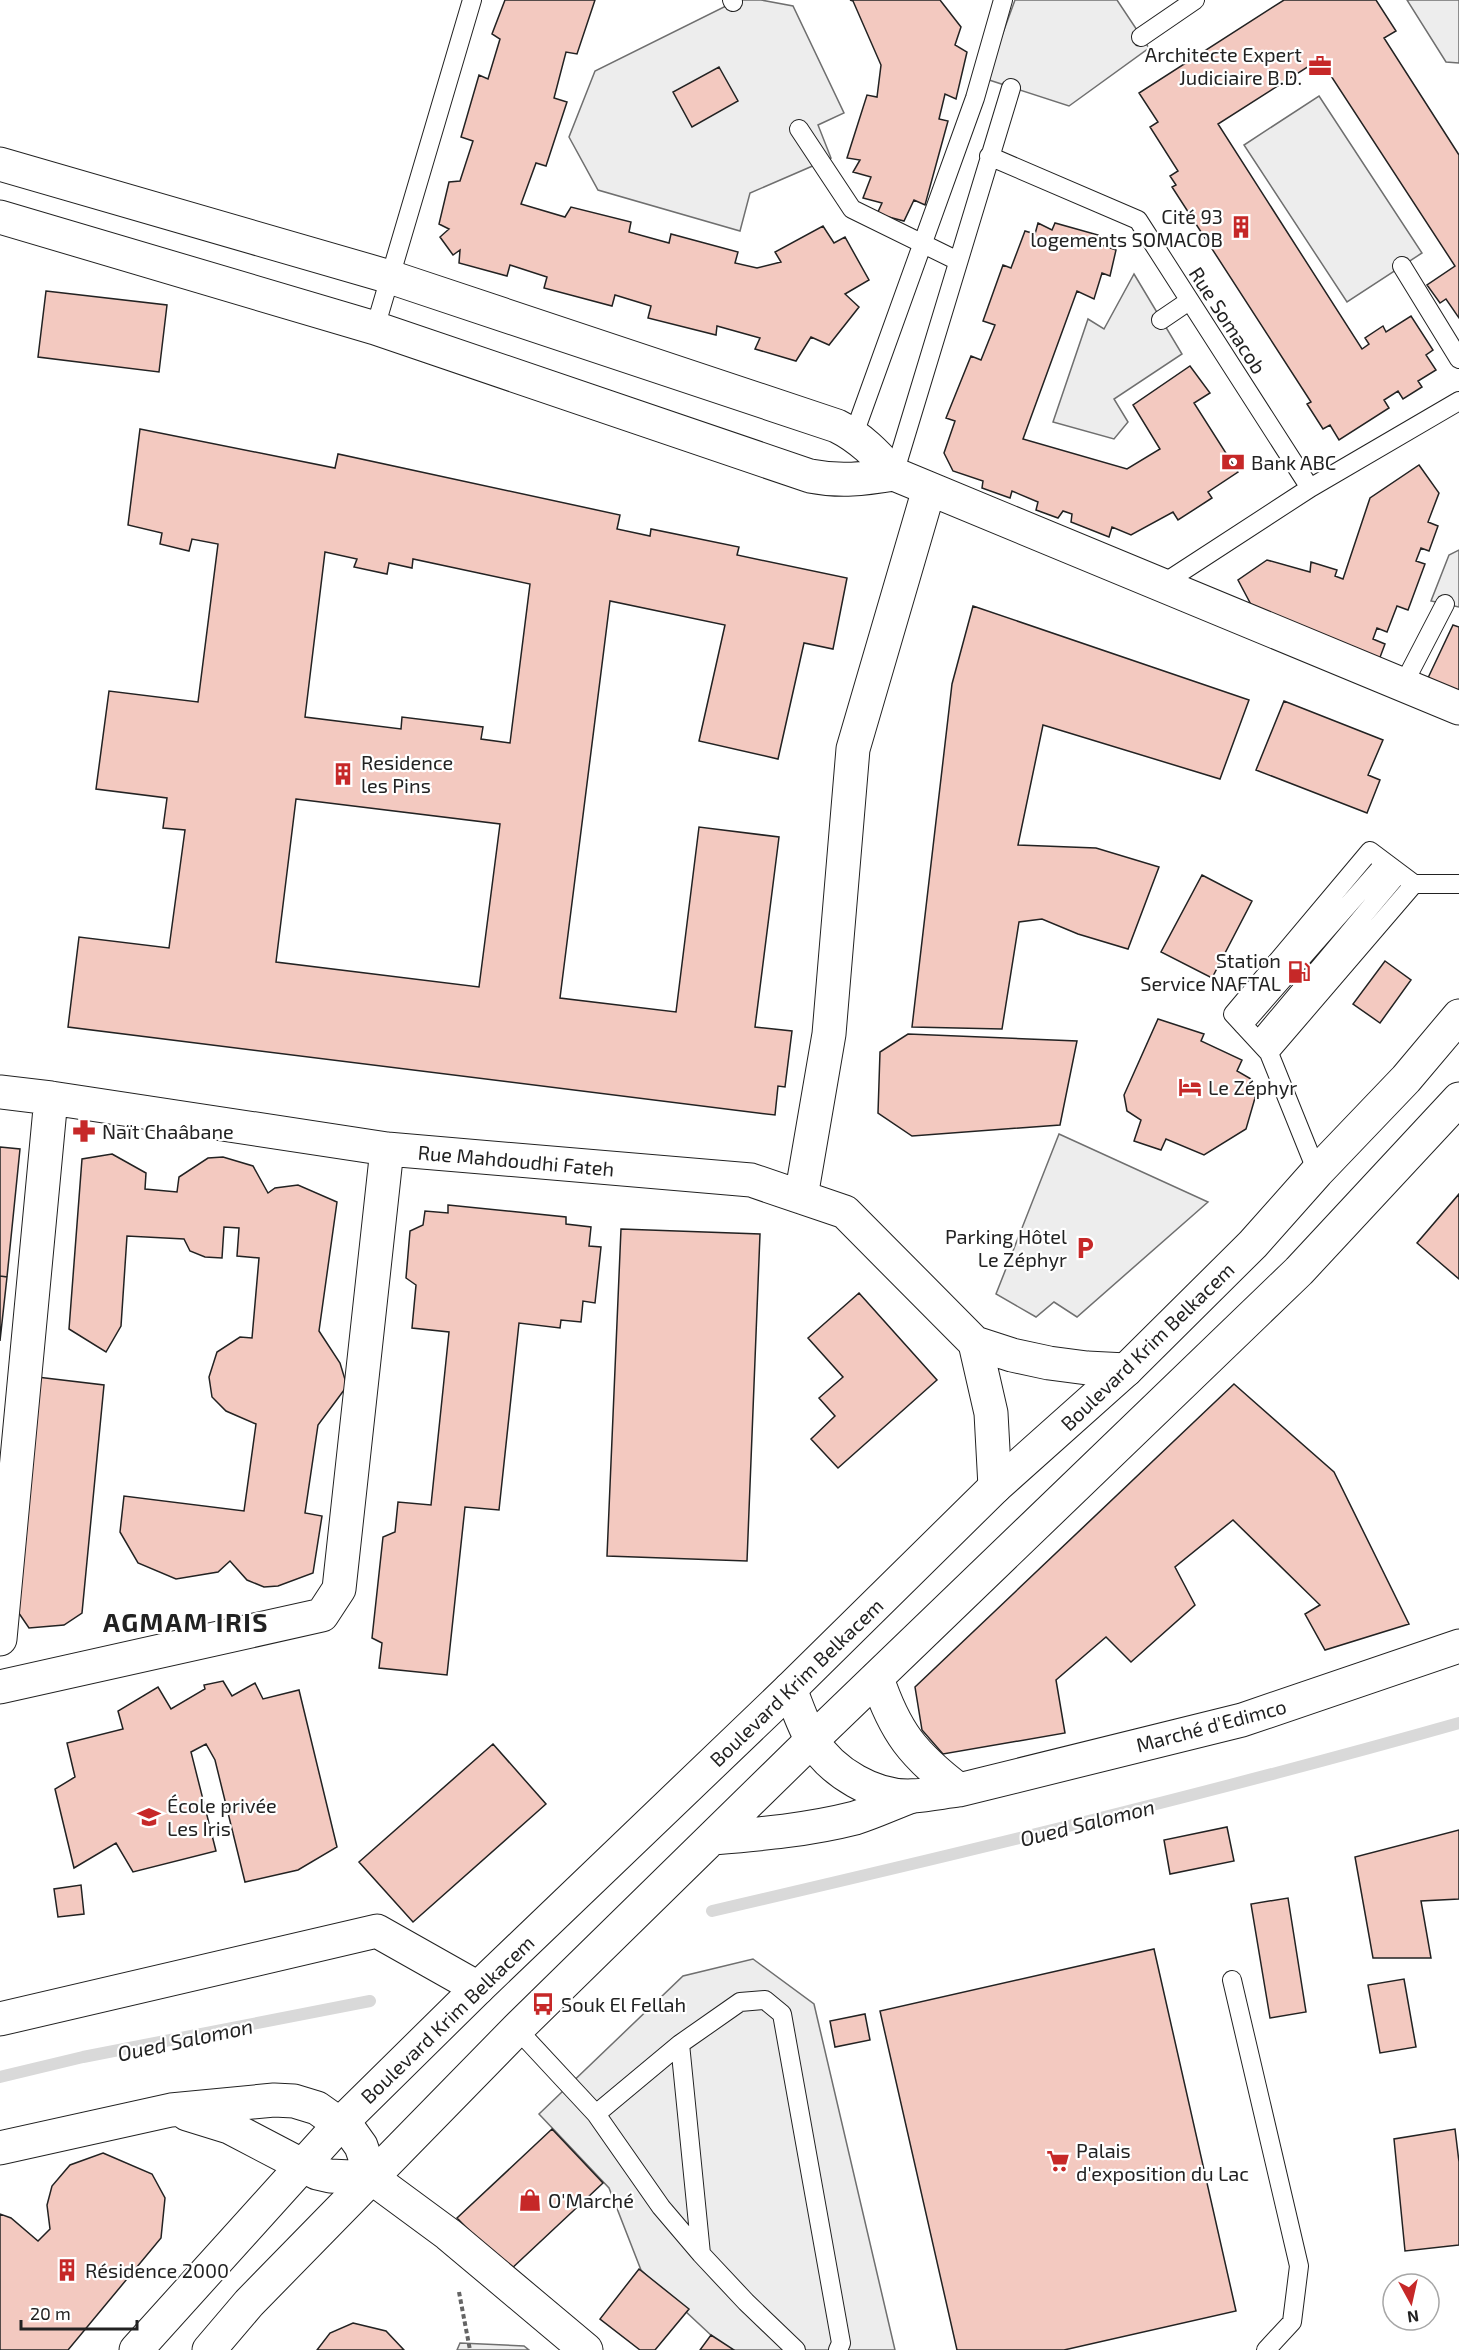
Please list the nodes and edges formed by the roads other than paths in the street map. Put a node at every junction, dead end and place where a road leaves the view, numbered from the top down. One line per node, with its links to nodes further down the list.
1 (471, 0): 13 (lane)
2 (1003, 0): 10 (lane)
3 (1194, 0): 4 (lane)
4 (1141, 37)
5 (1011, 88): 7 (lane)
6 (799, 129): 10 (lane)
7 (989, 156): 11 (lane); 14 (lane, Rue Somacob)
8 (0, 164): 13 (street)
9 (0, 217): 16 (street)
10 (922, 244): 11 (lane); 19 (lane)
11 (958, 261): 20 (lane)
12 (1402, 266): 17 (lane)
13 (390, 277): 16 (lane); 19 (street)
14 (1190, 301): 15 (lane); 21 (lane, Rue Somacob)
15 (1161, 320)
16 (375, 328): 20 (street)
17 (1459, 359)
18 (1459, 401): 21 (lane)
19 (854, 434): 20 (street)
20 (894, 474): 22 (street)
21 (1310, 488): 23 (lane)
22 (929, 489): 23 (street); 37 (street)
23 (1161, 585): 25 (street)
24 (1445, 604): 25 (lane)
25 (1403, 685): 26 (street)
26 (1459, 708)
27 (1392, 868): 28 (lane); 31 (lane); 31 (lane)
28 (1414, 884): 29 (lane); 31 (lane)
29 (1459, 884)
30 (1459, 1016): 36 (street, Boulevard Krim Belkacem)
31 (1264, 1047): 36 (lane)
32 (0, 1092): 33 (street, Rue Mahdoudhi Fateh)
33 (51, 1098): 35 (street, Rue Mahdoudhi Fateh); 41 (street)
34 (1459, 1099): 43 (street)
35 (387, 1149): 37 (street, Rue Mahdoudhi Fateh); 44 (street)
36 (1317, 1172): 39 (street, Boulevard Krim Belkacem)
37 (801, 1197): 38 (street, Rue Mahdoudhi Fateh)
38 (975, 1343): 39 (street, Rue Mahdoudhi Fateh); 40 (street)
39 (1126, 1370): 40 (street, Boulevard Krim Belkacem)
40 (995, 1487): 45 (street, Boulevard Krim Belkacem)
41 (0, 1639)
42 (1459, 1646): 47 (street, Marché d'Edimco)
43 (877, 1678): 46 (street); 47 (street)
44 (0, 1687)
45 (790, 1689): 46 (street, Marché d'Edimco); 51 (street, Boulevard Krim Belkacem)
46 (812, 1740): 48 (street, Marché d'Edimco); 49 (street)
47 (958, 1790): 48 (street, Marché d'Edimco)
48 (912, 1796): 49 (street)
49 (713, 1838): 53 (street)
50 (1232, 1980): 67 (lane)
51 (478, 1988): 52 (street); 57 (street, Boulevard Krim Belkacem)
52 (0, 2019)
53 (517, 2029): 56 (lane); 60 (street)
54 (680, 2044): 56 (lane); 61 (lane); 66 (lane)
55 (171, 2110): 57 (street); 58 (street); 59 (street)
56 (596, 2115): 61 (lane)
57 (341, 2123): 59 (street, Boulevard Krim Belkacem); 60 (street)
58 (0, 2148)
59 (302, 2166): 60 (street); 62 (street, Boulevard Krim Belkacem)
60 (372, 2178): 63 (street); 64 (street)
61 (701, 2254): 65 (lane)
62 (136, 2350)
63 (209, 2350)
64 (586, 2350)
65 (796, 2350)
66 (838, 2350)
67 (1266, 2350)

